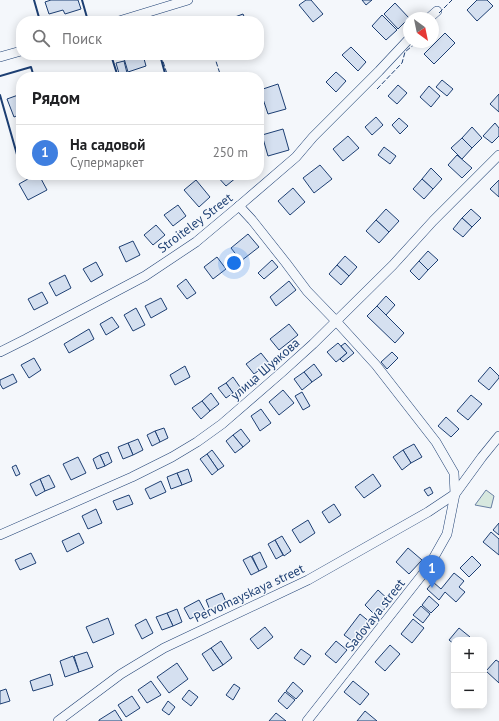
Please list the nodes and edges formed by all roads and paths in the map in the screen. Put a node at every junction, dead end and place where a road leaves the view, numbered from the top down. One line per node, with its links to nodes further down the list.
1 (188, 0): 2 (street)
2 (135, 16)
3 (403, 45): 7 (street, Stroiteley Street)
4 (16, 52): 5 (street)
5 (0, 57)
6 (499, 155): 8 (street, улица Шуякова)
7 (239, 206): 8 (street); 9 (street, Stroiteley Street)
8 (336, 321): 11 (street); 12 (street, улица Шуякова)
9 (0, 352)
10 (499, 436): 11 (street, Sadovaya street)
11 (454, 494): 13 (street, Pervomayskaya street); 14 (street, Sadovaya street)
12 (0, 535)
13 (58, 721)
14 (307, 721)

